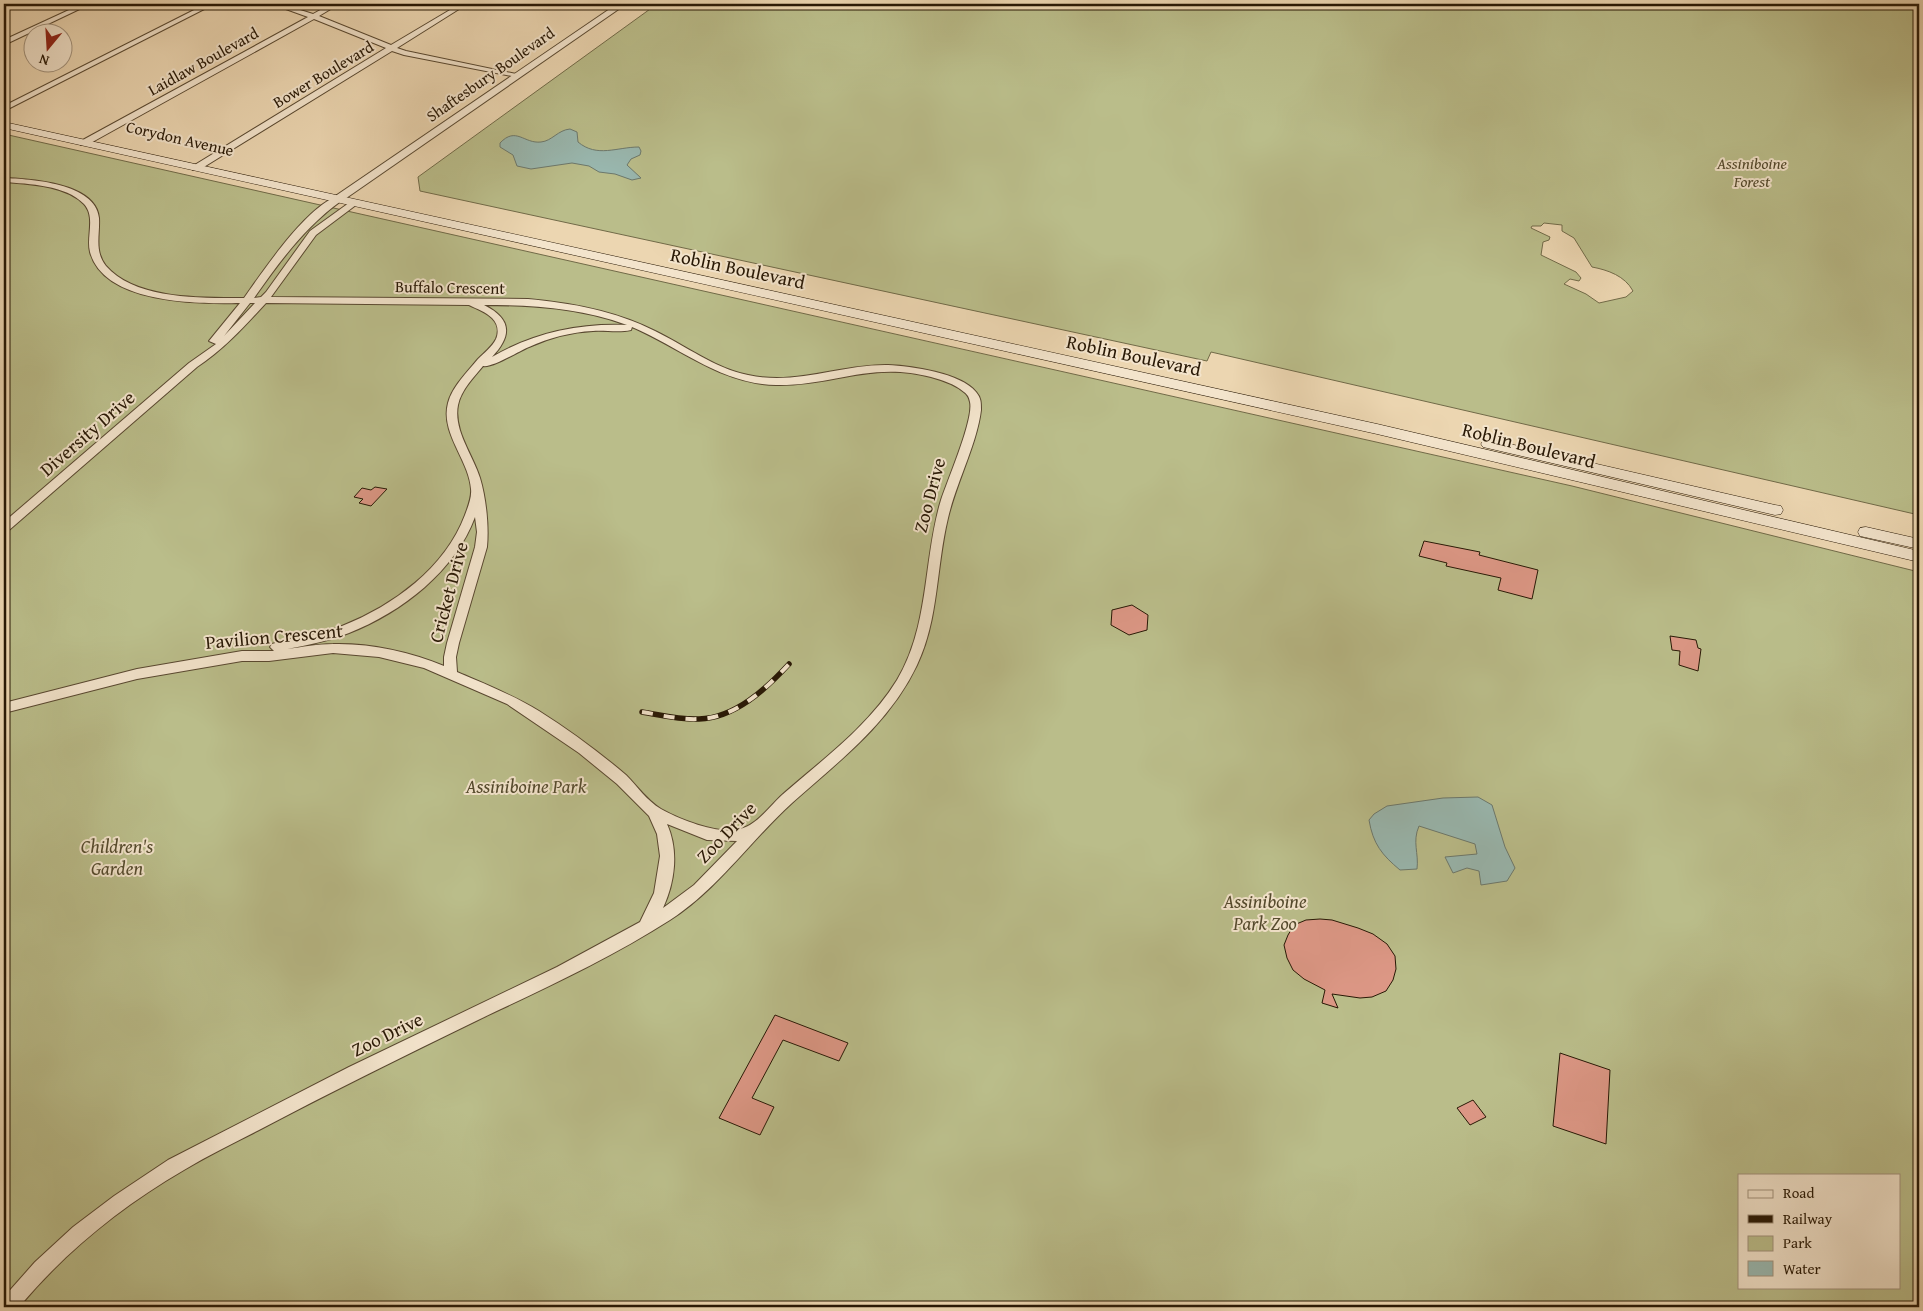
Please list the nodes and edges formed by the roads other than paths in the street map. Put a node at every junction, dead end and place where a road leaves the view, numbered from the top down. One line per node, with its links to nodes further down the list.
1 (87, 4): 8 (street)
2 (211, 4): 11 (street)
3 (275, 4): 7 (street)
4 (336, 4): 7 (street, Laidlaw Boulevard)
5 (464, 4): 9 (street, Bower Boulevard)
6 (622, 4): 10 (street, Shaftesbury Boulevard)
7 (313, 16): 9 (street); 14 (street, Laidlaw Boulevard)
8 (4, 43)
9 (392, 48): 10 (street); 16 (street, Bower Boulevard)
10 (517, 75): 19 (street, Shaftesbury Boulevard)
11 (4, 109)
12 (4, 116): 14 (main road, Corydon Avenue)
13 (4, 125): 15 (main road, Corydon Avenue)
14 (96, 136): 15 (street, Laidlaw Boulevard); 16 (main road, Corydon Avenue)
15 (84, 143): 17 (main road, Corydon Avenue)
16 (208, 161): 17 (street, Bower Boulevard); 19 (main road, Corydon Avenue)
17 (196, 168): 19 (main road, Corydon Avenue)
18 (4, 180): 20 (street, Buffalo Crescent)
19 (351, 198): 20 (street, Diversity Drive); 21 (street, Diversity Drive); 28 (main road, Roblin Boulevard); 29 (main road, Roblin Boulevard)
20 (248, 300): 21 (street, Buffalo Crescent); 24 (street, Diversity Drive)
21 (264, 300): 22 (street, Buffalo Crescent); 24 (street, Diversity Drive)
22 (471, 302): 23 (street, Buffalo Crescent); 25 (street, Cricket Drive)
23 (647, 331): 25 (street, Cricket Drive); 34 (street, Zoo Drive)
24 (193, 364): 27 (street, Diversity Drive)
25 (476, 370): 26 (street, Cricket Drive)
26 (477, 491): 30 (street, Cricket Drive); 31 (street, Cricket Drive)
27 (4, 528)
28 (1919, 544)
29 (1919, 557)
30 (242, 656): 31 (street, Pavilion Crescent); 32 (street, Pavilion Crescent)
31 (451, 673): 33 (street, Pavilion Crescent)
32 (4, 708)
33 (654, 812): 34 (street, Pavilion Crescent); 35 (street, Pavilion Crescent)
34 (754, 830): 35 (street, Zoo Drive)
35 (646, 926): 36 (street, Zoo Drive)
36 (7, 1307)

